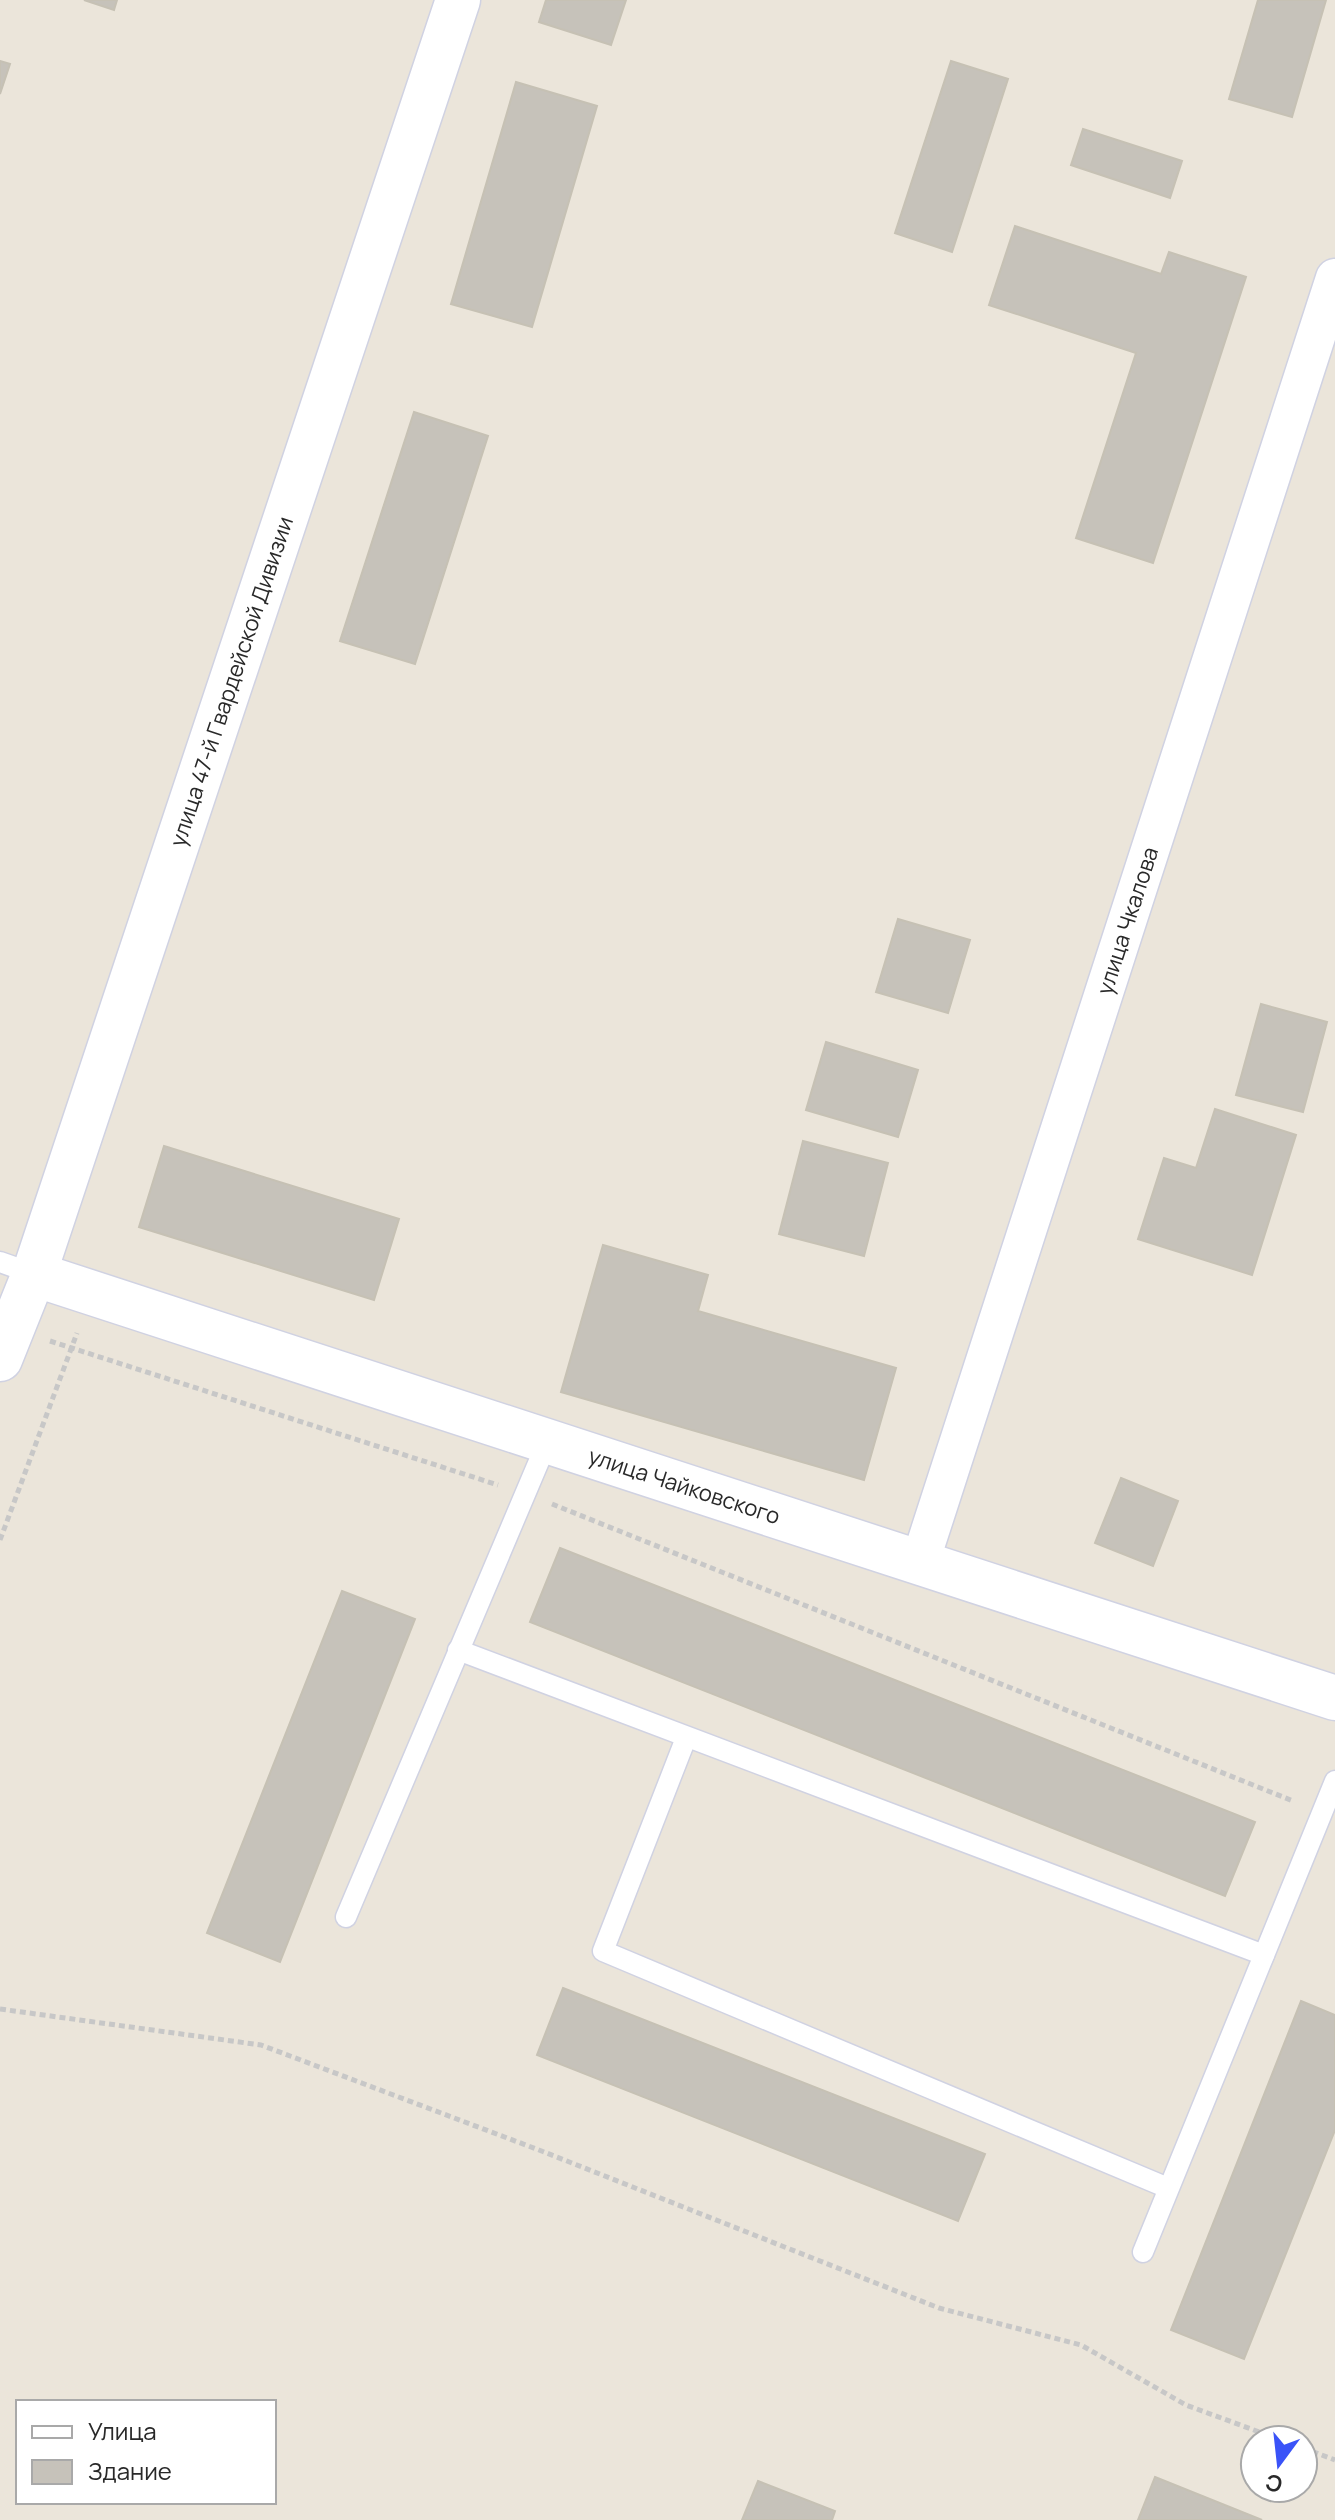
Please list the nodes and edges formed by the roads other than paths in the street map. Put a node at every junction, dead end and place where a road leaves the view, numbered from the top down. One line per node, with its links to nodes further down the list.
1 (458, 0): 3 (street, улица 47-й Гвардейской Дивизии)
2 (1335, 278): 6 (street, улица Чкалова)
3 (17, 1268): 4 (street, улица 47-й Гвардейской Дивизии); 5 (street, улица Чайковского)
4 (6, 1345)
5 (548, 1440): 6 (street, улица Чайковского); 7 (lane)
6 (920, 1562): 8 (street, улица Чайковского)
7 (458, 1650): 9 (lane); 11 (lane)
8 (1335, 1698)
9 (686, 1738): 12 (lane); 13 (lane)
10 (1335, 1781): 12 (lane)
11 (346, 1917)
12 (1264, 1955): 13 (lane)
13 (1168, 2188): 14 (lane)
14 (1143, 2252)

